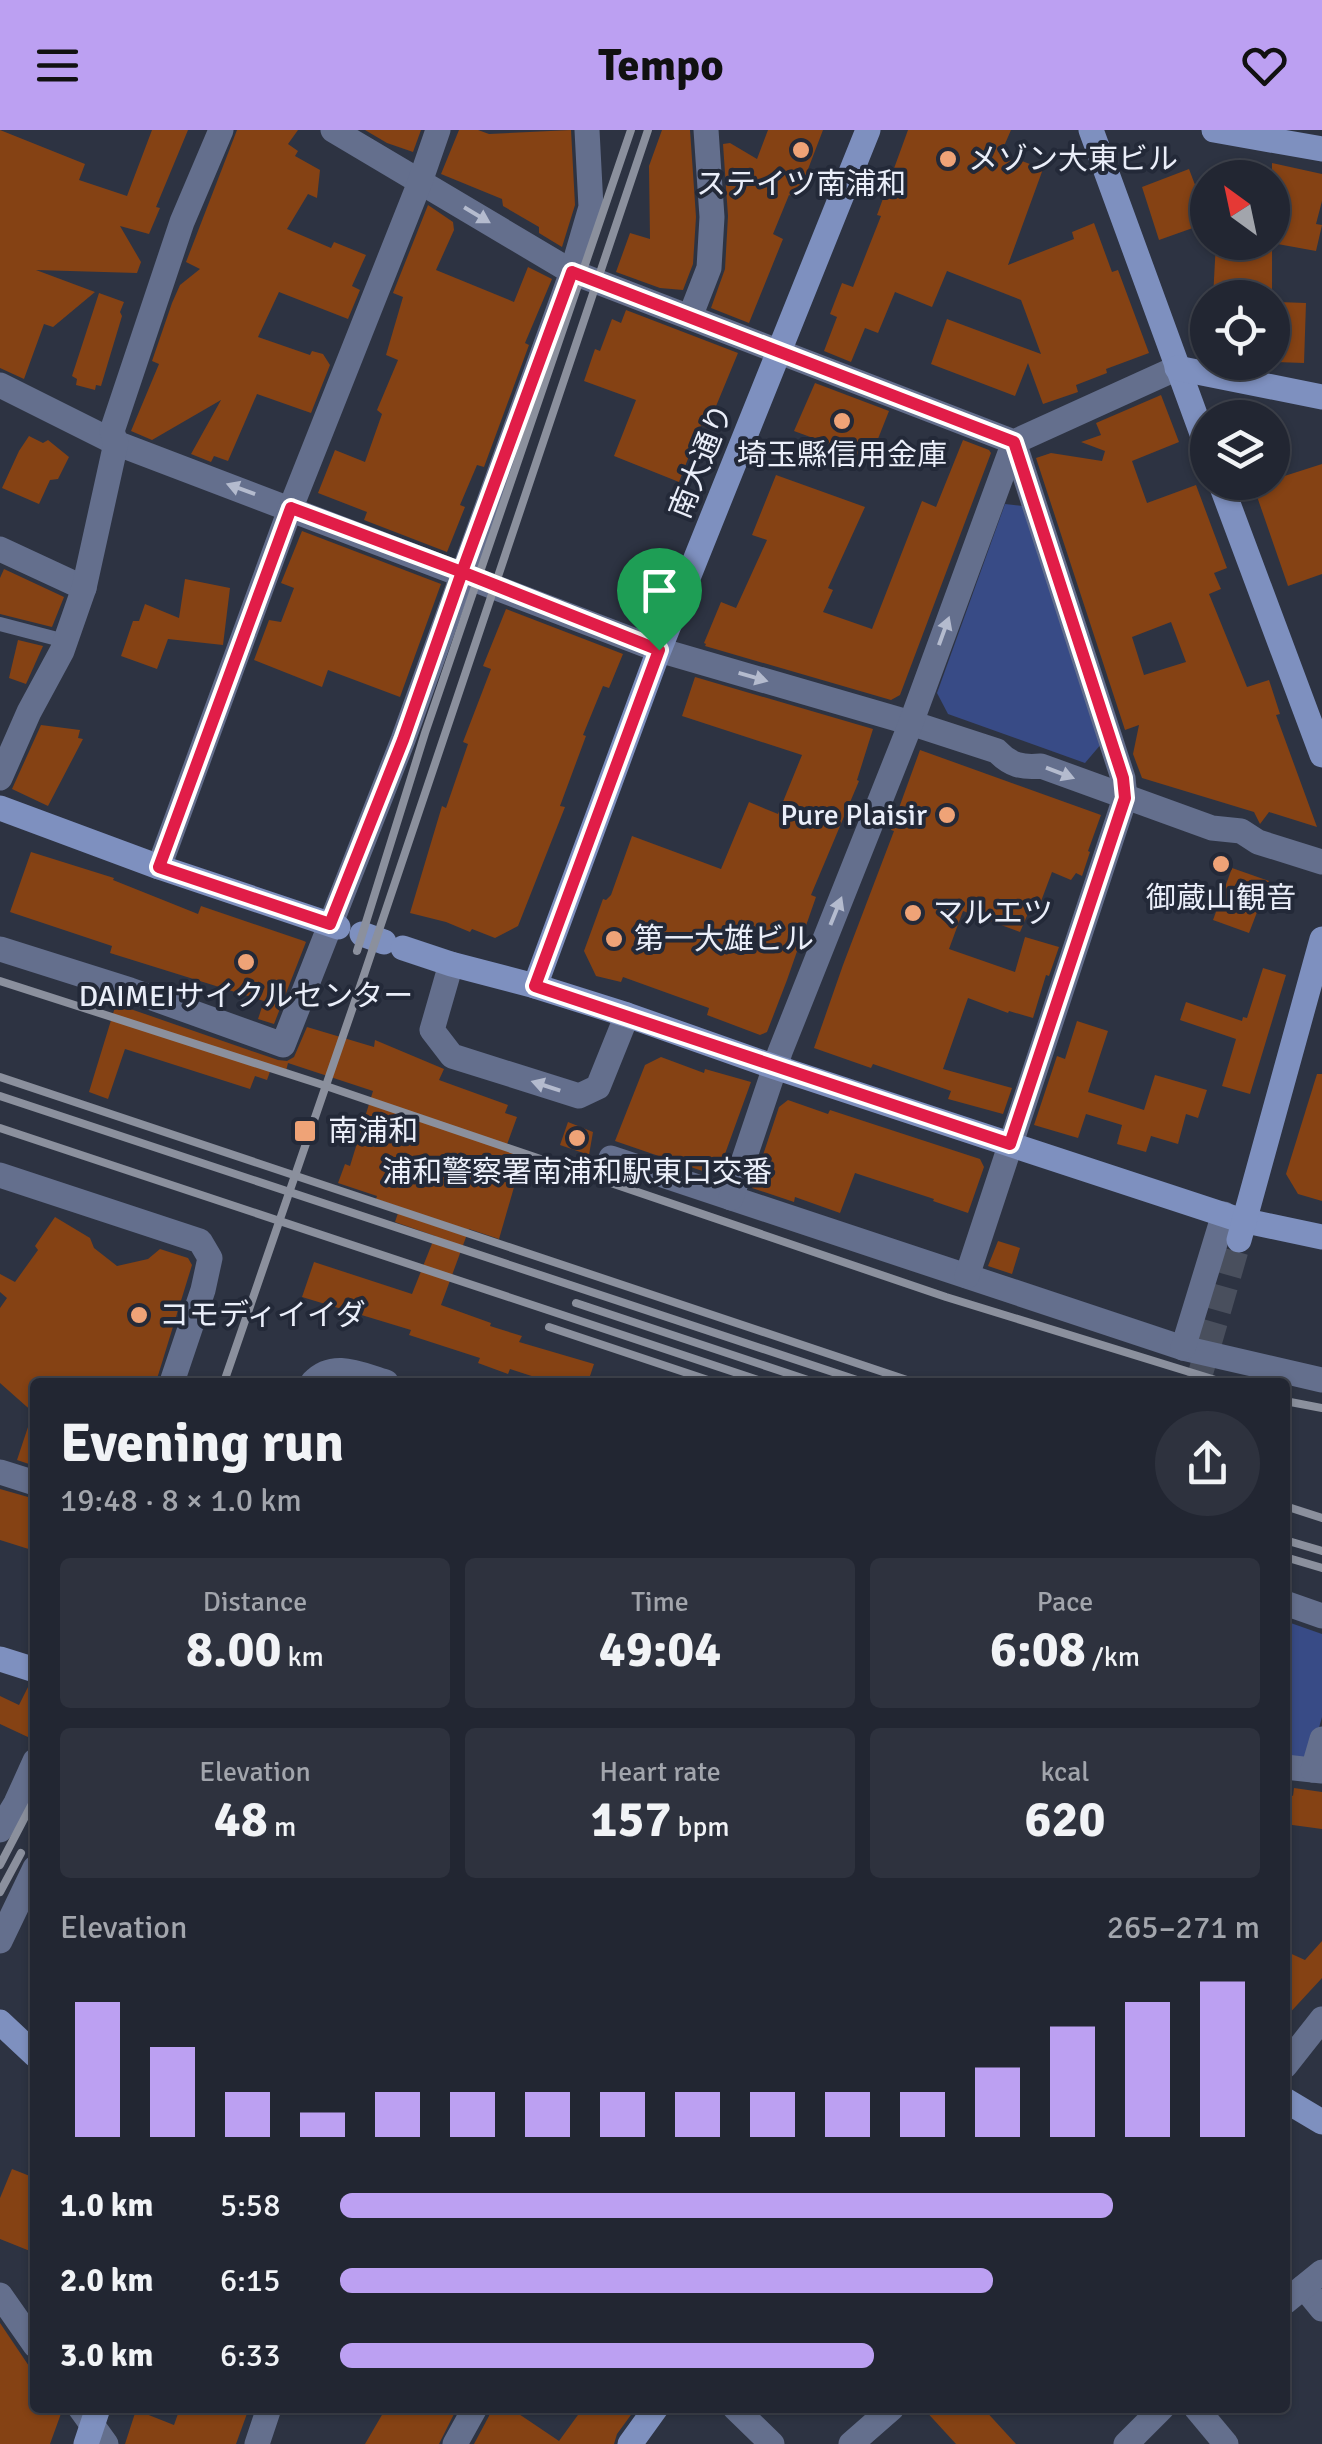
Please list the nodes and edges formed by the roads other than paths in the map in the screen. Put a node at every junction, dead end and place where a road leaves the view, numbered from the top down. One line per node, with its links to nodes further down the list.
1 (221, 130): 18 (street)
2 (332, 130): 10 (street)
3 (438, 130): 10 (street)
4 (587, 130): 11 (street)
5 (706, 130): 12 (street)
6 (868, 130): 13 (street, 南大通り)
7 (1090, 130): 14 (street)
8 (1222, 131): 9 (street)
9 (1322, 149)
10 (420, 182): 11 (street, one-way to 11); 21 (street)
11 (572, 272): 12 (street); 23 (street)
12 (690, 318): 13 (street)
13 (780, 352): 19 (street); 27 (street, 南大通り)
14 (1177, 368): 16 (street); 17 (street); 19 (street)
15 (0, 386): 18 (street)
16 (1322, 397)
17 (1190, 402)
18 (116, 442): 21 (street, one-way to 18); 24 (street)
19 (1014, 442): 28 (street, one-way to 19); 31 (street)
20 (1227, 500): 29 (street)
21 (291, 508): 23 (street); 34 (street)
22 (0, 549): 24 (street)
23 (462, 572): 27 (street); 35 (street)
24 (84, 588): 26 (street)
25 (0, 624): 26 (lane)
26 (65, 641): 30 (street)
27 (659, 650): 28 (street, one-way to 28); 39 (street, 南大通り)
28 (910, 723): 31 (street, one-way to 31); 41 (street, one-way to 28)
29 (1322, 755)
30 (0, 778)
31 (1125, 798): 33 (street); 42 (street)
32 (0, 808): 34 (street)
33 (1322, 862)
34 (159, 867): 35 (street)
35 (364, 935): 37 (street); 38 (street)
36 (1322, 938): 46 (street)
37 (0, 949)
38 (451, 964): 39 (street); 40 (street, one-way to 38)
39 (535, 986): 40 (street)
40 (627, 1015): 41 (street)
41 (775, 1067): 42 (street); 45 (street)
42 (1010, 1144): 46 (street); 48 (street)
43 (612, 1158): 45 (street)
44 (4, 1182): 50 (street)
45 (731, 1198): 48 (street)
46 (1236, 1225): 47 (street); 49 (street)
47 (1322, 1237)
48 (966, 1276): 49 (street)
49 (1183, 1348): 53 (street)
50 (173, 1378)
51 (317, 1378): 52 (street)
52 (371, 1378)
53 (1322, 1380)
54 (0, 1472): 55 (street)
55 (30, 1481)
56 (1290, 1605): 57 (street)
57 (1322, 1616)
58 (0, 1659): 59 (street)
59 (30, 1668)
60 (1322, 1739): 62 (street)
61 (1290, 1767): 62 (street)
62 (1318, 1770)
63 (30, 1772): 64 (street)
64 (0, 1830)
65 (30, 1878): 66 (street)
66 (0, 1941)
67 (1322, 2019): 70 (street)
68 (0, 2022): 69 (street)
69 (30, 2050)
70 (1290, 2060)
71 (1290, 2103): 72 (street)
72 (1322, 2122)
73 (1304, 2287): 75 (street)
74 (0, 2295): 76 (street)
75 (1322, 2309)
76 (30, 2338)
77 (268, 2413): 84 (street)
78 (472, 2413): 85 (street)
79 (652, 2413): 86 (street)
80 (741, 2413): 87 (street)
81 (886, 2413): 88 (street)
82 (1157, 2413): 89 (street)
83 (1200, 2413): 90 (street)
84 (257, 2444)
85 (455, 2444)
86 (630, 2444)
87 (772, 2444)
88 (852, 2444)
89 (1126, 2444)
90 (1226, 2444)

